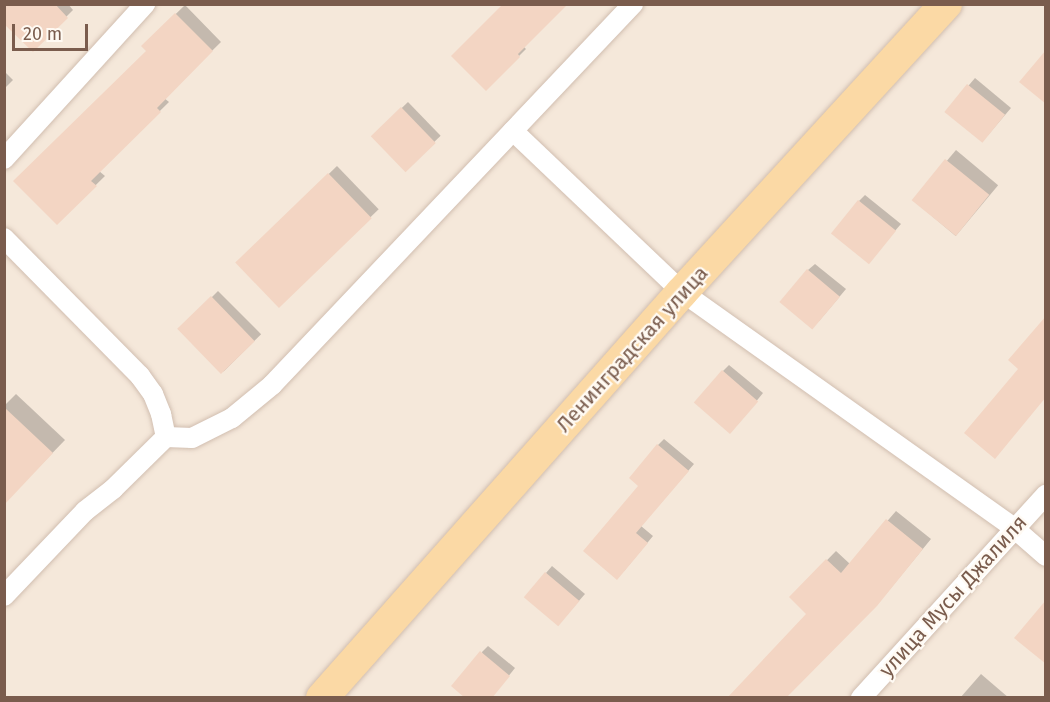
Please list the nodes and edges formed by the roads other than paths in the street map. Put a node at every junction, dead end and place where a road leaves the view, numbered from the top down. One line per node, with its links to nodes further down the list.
1 (145, 4): 5 (street)
2 (633, 4): 4 (street)
3 (946, 4): 7 (main road, Ленинградская улица)
4 (513, 131): 7 (street); 8 (street)
5 (4, 159)
6 (4, 238): 8 (street)
7 (682, 292): 10 (street); 13 (main road, Ленинградская улица)
8 (166, 437): 12 (street)
9 (1046, 495): 10 (street, улица Мусы Джалиля)
10 (1015, 529): 11 (street); 14 (street, улица Мусы Джалиля)
11 (1046, 556)
12 (4, 596)
13 (322, 698)
14 (861, 698)

